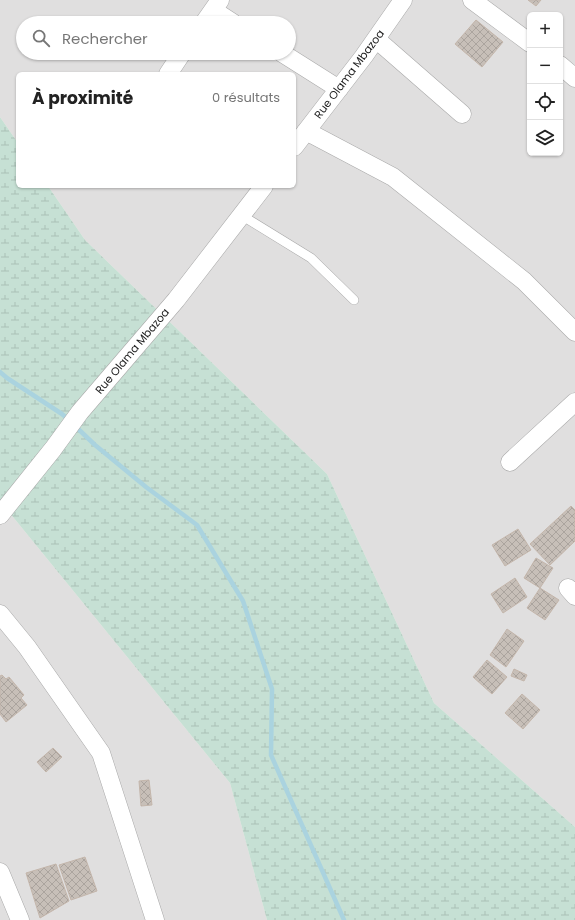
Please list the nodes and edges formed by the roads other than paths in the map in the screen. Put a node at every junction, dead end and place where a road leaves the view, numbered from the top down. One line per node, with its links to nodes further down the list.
1 (403, 0): 5 (street, Rue Olama Mbazoa)
2 (472, 0): 6 (street)
3 (212, 11): 4 (street)
4 (221, 16)
5 (376, 39): 12 (street, Rue Olama Mbazoa); 13 (street)
6 (527, 41)
7 (177, 60): 10 (street)
8 (293, 60): 12 (street)
9 (563, 68): 11 (street)
10 (169, 72)
11 (575, 78)
12 (339, 89): 14 (street, Rue Olama Mbazoa)
13 (462, 114)
14 (306, 131): 15 (street, Rue Olama Mbazoa); 19 (street)
15 (296, 144)
16 (262, 188): 17 (street, Rue Olama Mbazoa)
17 (241, 215): 18 (lane); 22 (street, Rue Olama Mbazoa)
18 (354, 300)
19 (575, 332)
20 (575, 402): 21 (street)
21 (510, 462)
22 (0, 516)
23 (0, 614): 26 (street)
24 (0, 872): 25 (street)
25 (20, 920)
26 (155, 920)

